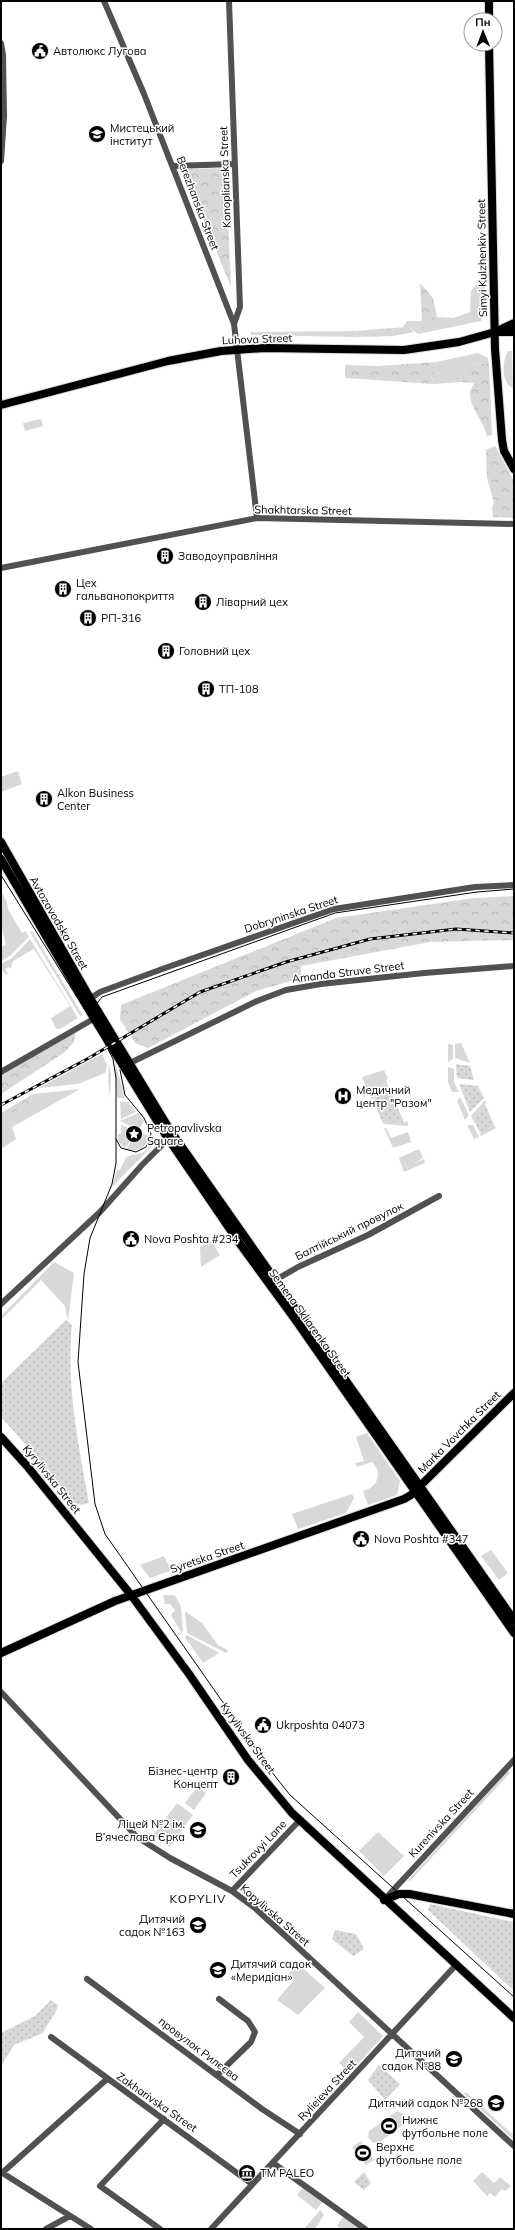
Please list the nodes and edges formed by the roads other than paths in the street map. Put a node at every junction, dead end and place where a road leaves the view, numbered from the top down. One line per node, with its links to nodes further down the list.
1 (104, 1): 10 (street, Berezhanska Street)
2 (229, 1): 9 (street, Konoplianska Street)
3 (489, 1): 4 (main road)
4 (489, 12)
5 (1, 43): 7 (street)
6 (489, 52): 13 (main road, Simyi Kulzhenkiv Street)
7 (1, 157): 8 (street)
8 (1, 160)
9 (234, 164): 10 (street); 12 (street, Konoplianska Street)
10 (173, 166): 12 (street, Berezhanska Street)
11 (514, 323): 13 (main road, Luhova Street)
12 (234, 324): 15 (street, Konoplianska Street)
13 (495, 332): 14 (main road, Luhova Street); 15 (main road, Luhova Street); 17 (main road, Simyi Kulzhenkiv Street)
14 (514, 332)
15 (238, 348): 16 (main road, Luhova Street); 18 (street, Konoplianska Street)
16 (1, 405)
17 (514, 469)
18 (257, 518): 19 (street, Shakhtarska Street); 20 (street, Shakhtarska Street)
19 (514, 524)
20 (1, 568)
21 (1, 842): 25 (main road, Avtozavodska Street)
22 (1, 859): 25 (main road, Avtozavodska Street)
23 (514, 885): 25 (street, Dobryninska Street)
24 (514, 966): 27 (street, Amanda Struve Street)
25 (87, 1000): 26 (main road, Avtozavodska Street)
26 (97, 1018): 27 (main road, Semena Skliarenka Street); 28 (street); 29 (main road, Semena Skliarenka Street)
27 (130, 1064): 29 (main road, Semena Skliarenka Street)
28 (1, 1072)
29 (171, 1136): 31 (main road, Semena Skliarenka Street); 32 (street)
30 (439, 1196): 31 (street, Балтійський провулок)
31 (272, 1282): 35 (main road, Semena Skliarenka Street)
32 (1, 1304)
33 (514, 1393): 35 (main road, Marka Vovchka Street)
34 (1, 1437): 36 (main road, Kyrylivska Street)
35 (418, 1489): 36 (main road, Syretska Street); 37 (main road, Semena Skliarenka Street); 38 (main road, Semena Skliarenka Street)
36 (131, 1595): 39 (main road, Syretska Street); 42 (main road, Kyrylivska Street)
37 (514, 1620)
38 (514, 1633)
39 (1, 1653)
40 (1, 1692): 43 (street, Kopylivska Street)
41 (514, 1760): 44 (street, Kurenivska Street)
42 (299, 1821): 43 (street, Tsukrovyi Lane); 44 (main road, Kyrylivska Street)
43 (232, 1891): 50 (street, Kopylivska Street)
44 (384, 1900): 45 (main road); 46 (main road, Kyrylivska Street)
45 (514, 1914)
46 (456, 1965): 49 (main road, Kyrylivska Street); 50 (street, Rylieieva Street)
47 (87, 1979): 52 (street, провулок Рилєєва)
48 (219, 1999): 52 (street)
49 (514, 2018)
50 (392, 2034): 55 (street, Rylieieva Street); 56 (street, Kopylivska Street)
51 (50, 2037): 53 (street, Zakharivska Street)
52 (217, 2075): 55 (street, провулок Рилєєва)
53 (107, 2079): 54 (street, Zakharivska Street); 58 (street)
54 (164, 2119): 59 (street, Zakharivska Street); 63 (street)
55 (300, 2134): 57 (street, Rylieieva Street)
56 (514, 2146)
57 (272, 2163): 59 (street, Rylieieva Street); 65 (street)
58 (2, 2173): 60 (street)
59 (252, 2184): 64 (street, Rylieieva Street)
60 (70, 2216): 61 (street); 62 (street)
61 (46, 2229)
62 (91, 2229)
63 (160, 2229)
64 (211, 2229)
65 (365, 2229)

